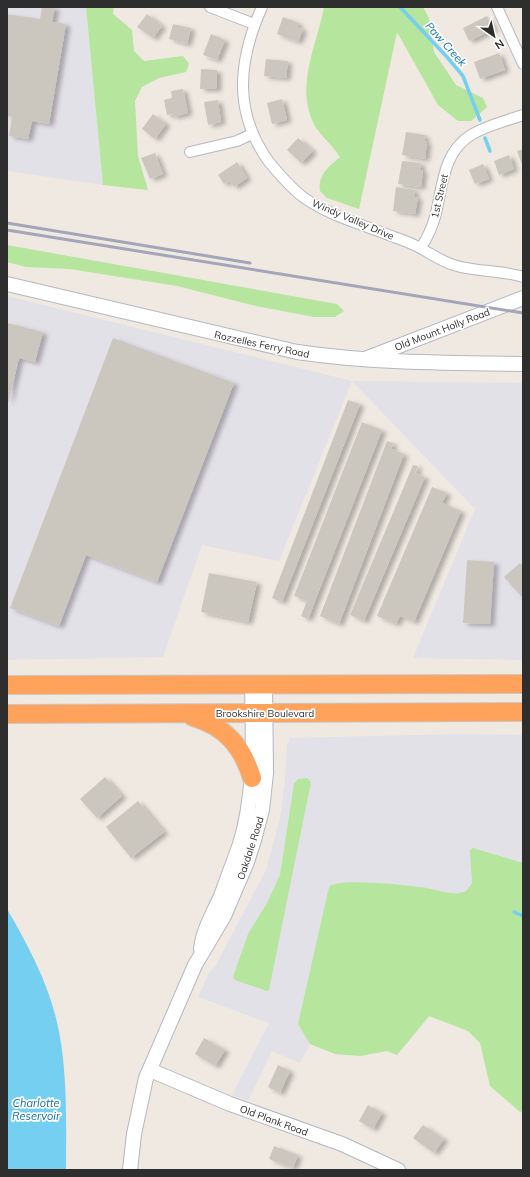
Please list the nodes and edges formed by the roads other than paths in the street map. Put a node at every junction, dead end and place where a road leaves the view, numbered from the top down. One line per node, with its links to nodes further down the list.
1 (210, 7): 4 (street)
2 (262, 7): 4 (street, Windy Valley Drive)
3 (497, 7): 5 (street)
4 (254, 24): 7 (street, Windy Valley Drive)
5 (523, 64)
6 (523, 115): 9 (street, 1st Street)
7 (252, 134): 8 (street); 9 (street, Windy Valley Drive)
8 (190, 152)
9 (421, 248): 10 (street, Windy Valley Drive)
10 (523, 277)
11 (7, 284): 13 (street, Rozzelles Ferry Road)
12 (523, 298): 13 (street, Old Mount Holly Road)
13 (361, 360): 14 (street, Rozzelles Ferry Road)
14 (523, 364)
15 (258, 684): 16 (highway); 17 (highway); 20 (street, Oakdale Road)
16 (523, 684)
17 (7, 685)
18 (523, 712): 20 (highway, Brookshire Boulevard)
19 (179, 713): 20 (highway, Brookshire Boulevard); 21 (highway, Brookshire Boulevard); 22 (highway)
20 (259, 713): 22 (street, Oakdale Road); 23 (street, Oakdale Road)
21 (7, 714)
22 (252, 778): 23 (street, Oakdale Road)
23 (200, 955): 24 (street, Oakdale Road)
24 (148, 1074): 25 (street, Oakdale Road); 26 (street, Oakdale Road); 27 (street, Old Plank Road)
25 (124, 1170)
26 (130, 1170)
27 (398, 1170)

